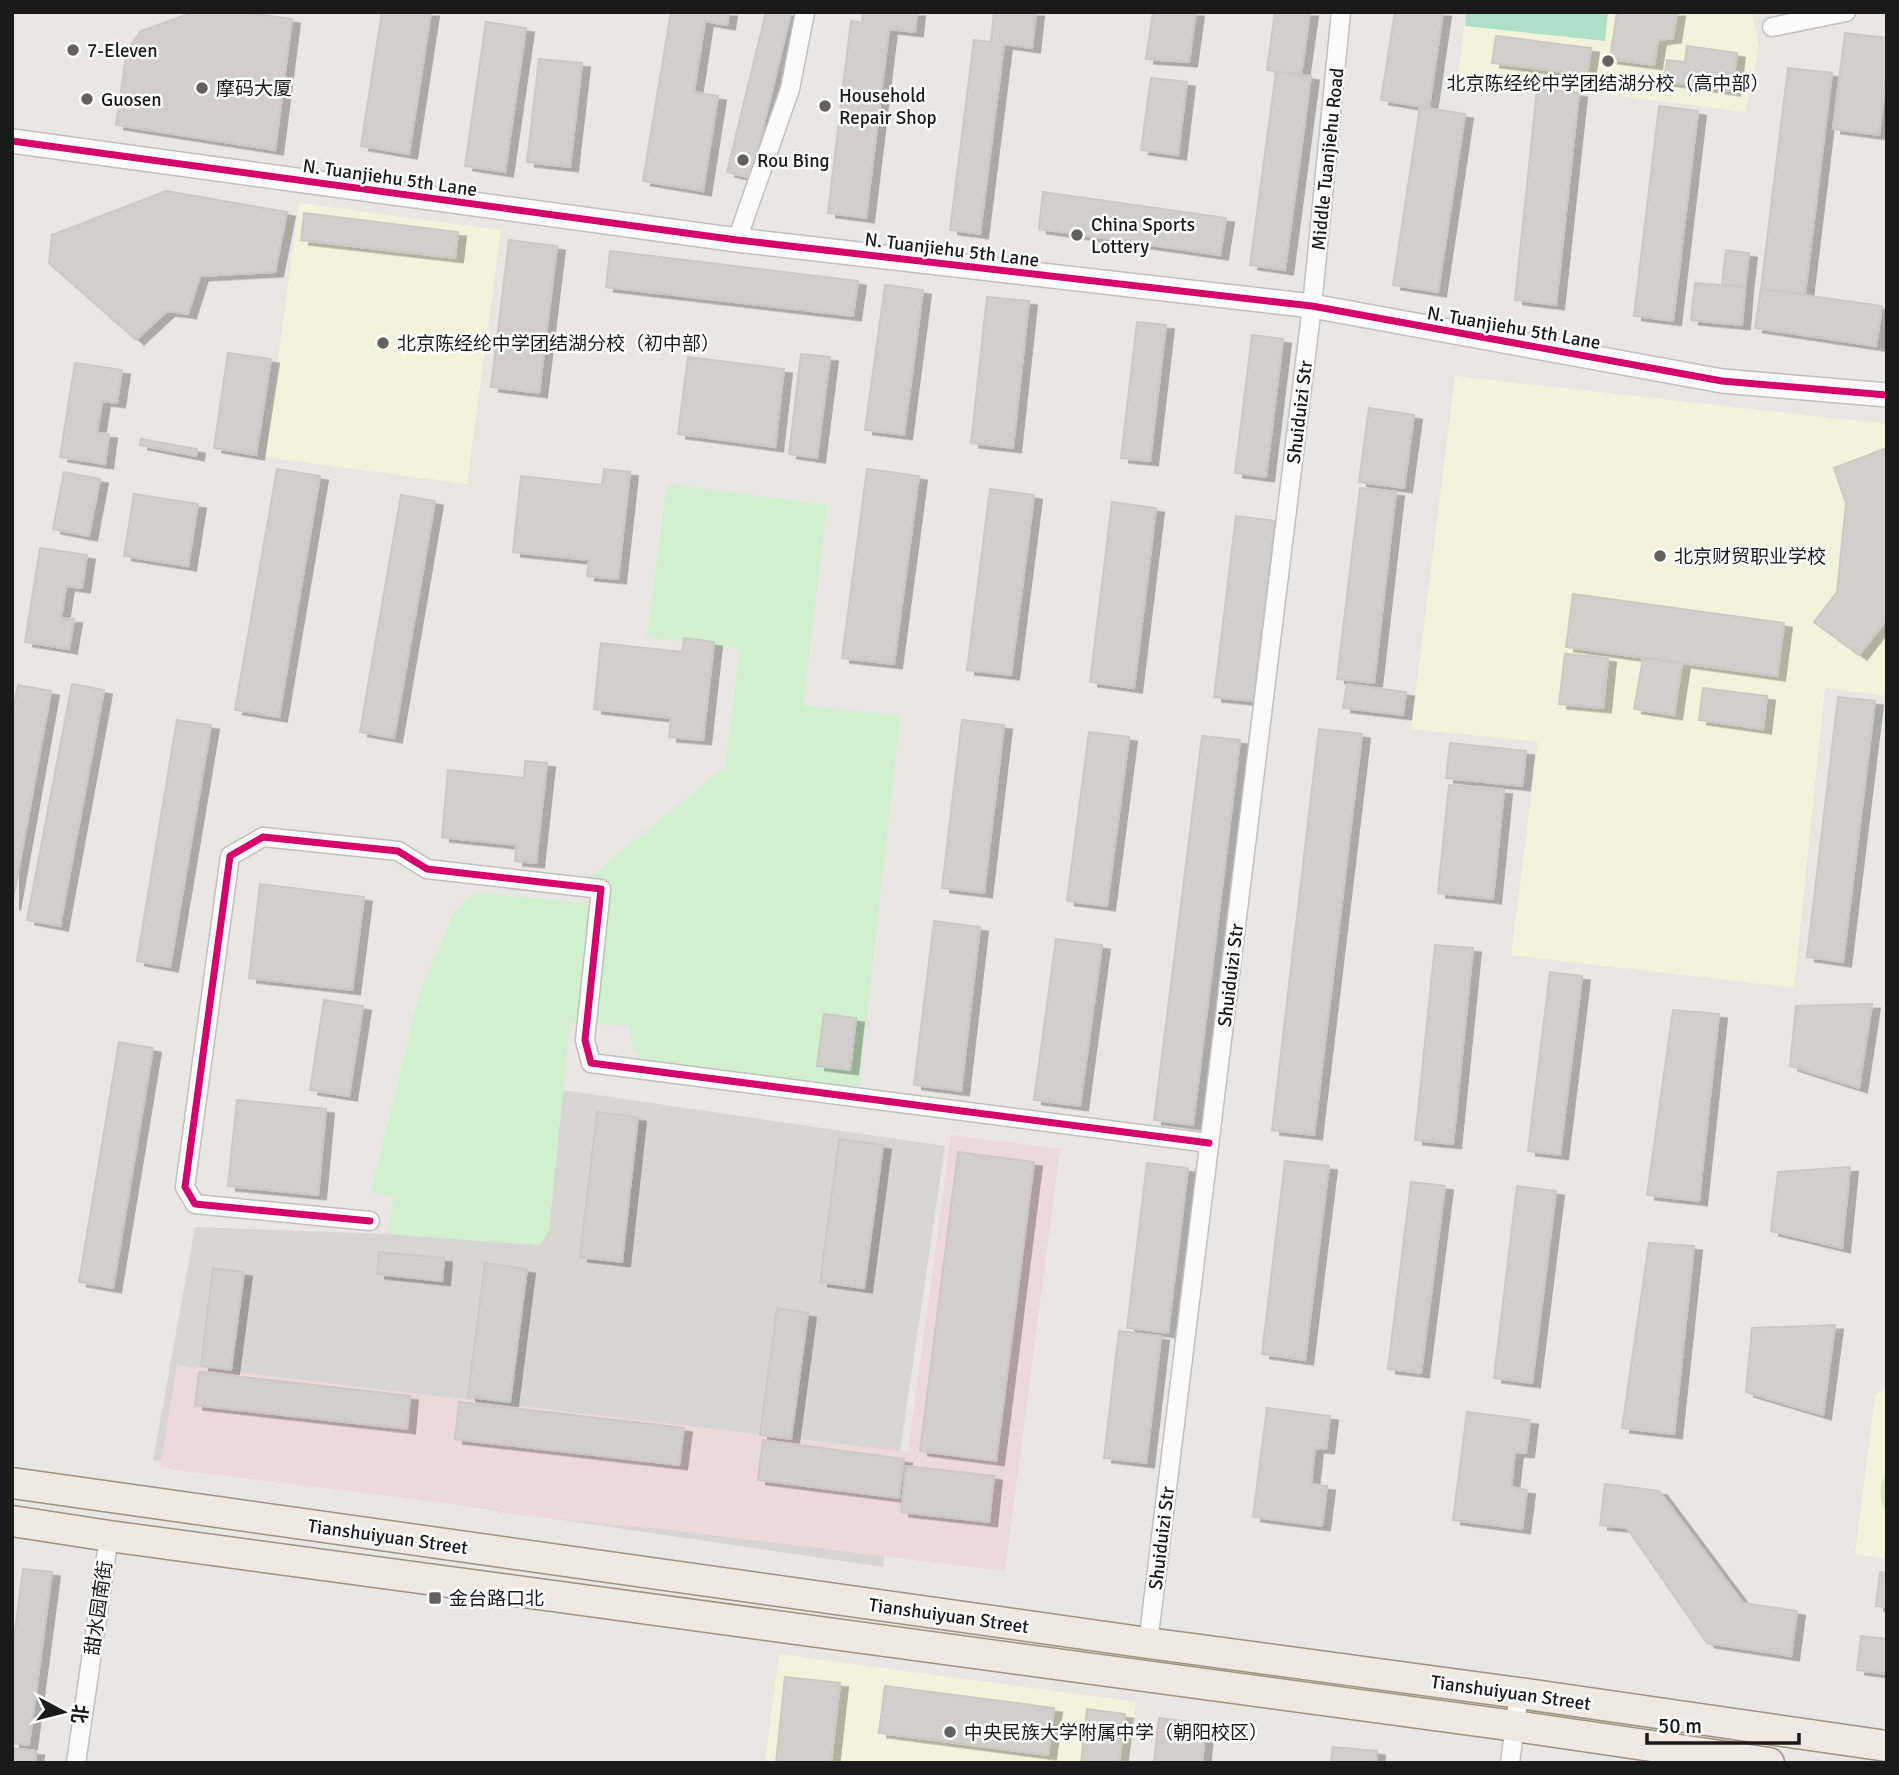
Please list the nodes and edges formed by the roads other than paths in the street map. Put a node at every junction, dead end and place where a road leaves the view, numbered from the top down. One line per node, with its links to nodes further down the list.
1 (805, 12): 6 (street)
2 (1341, 12): 7 (street, Middle Tuanjiehu Road)
3 (1846, 12): 4 (street)
4 (1772, 27)
5 (12, 141): 6 (street, N. Tuanjiehu 5th Lane)
6 (737, 240): 7 (street, N. Tuanjiehu 5th Lane)
7 (1312, 306): 8 (street, N. Tuanjiehu 5th Lane); 9 (street, Shuiduizi Str)
8 (1887, 396)
9 (1209, 1143): 10 (street); 14 (street, Shuiduizi Str)
10 (370, 1220)
11 (12, 1483): 14 (main road, Tianshuiyuan Street)
12 (12, 1521): 13 (main road, Tianshuiyuan Street)
13 (109, 1536): 16 (main road, Tianshuiyuan Street); 18 (street, 甜水园南街)
14 (1148, 1643): 15 (main road, Tianshuiyuan Street)
15 (1519, 1693): 16 (street); 17 (main road, Tianshuiyuan Street)
16 (1515, 1726): 19 (street); 20 (main road, Tianshuiyuan Street)
17 (1887, 1746)
18 (76, 1763)
19 (1510, 1763)
20 (1769, 1763)

